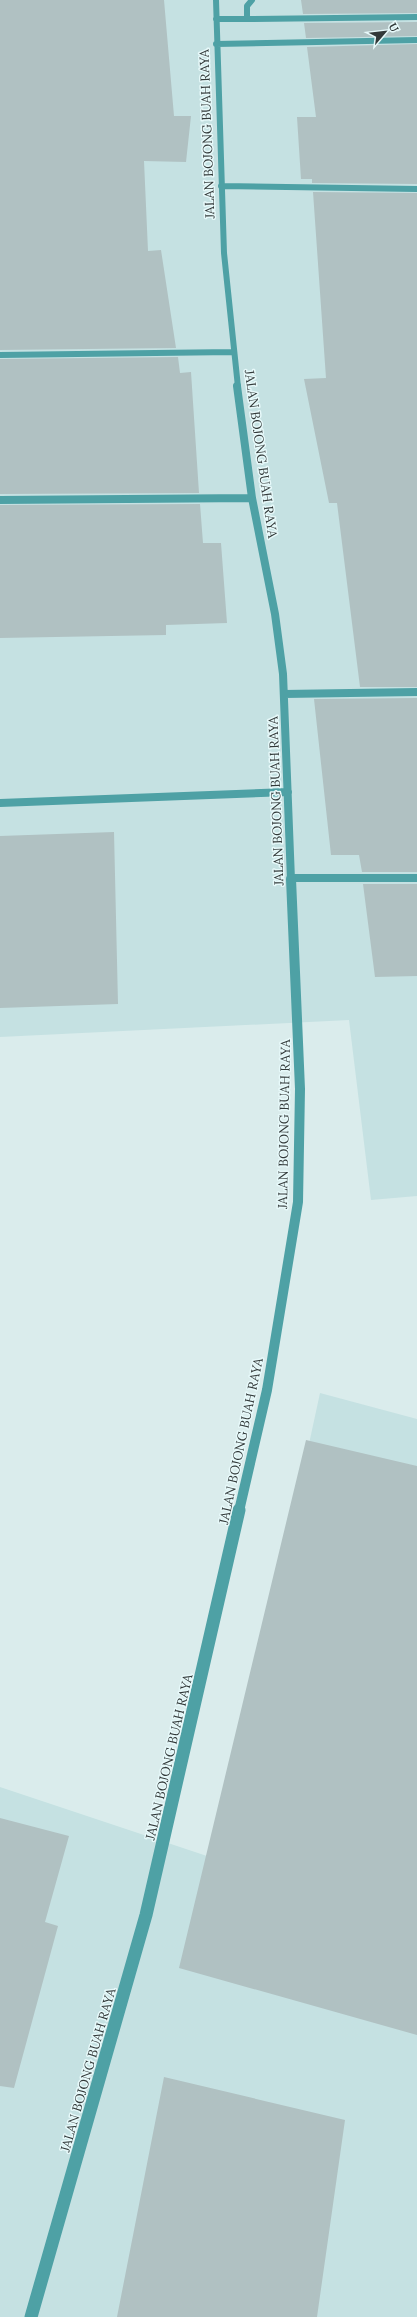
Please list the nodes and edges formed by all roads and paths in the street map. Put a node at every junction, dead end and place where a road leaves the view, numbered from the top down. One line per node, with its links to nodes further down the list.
1 (216, 0): 4 (street, JALAN BOJONG BUAH RAYA)
2 (252, 0): 5 (street)
3 (417, 17): 5 (street)
4 (216, 19): 5 (street); 7 (street, JALAN BOJONG BUAH RAYA)
5 (247, 19)
6 (417, 40): 7 (street)
7 (216, 44): 8 (street, JALAN BOJONG BUAH RAYA)
8 (221, 186): 9 (street); 10 (street, JALAN BOJONG BUAH RAYA)
9 (417, 189)
10 (233, 352): 11 (street); 12 (street, JALAN BOJONG BUAH RAYA)
11 (0, 355)
12 (252, 498): 13 (street); 15 (street, JALAN BOJONG BUAH RAYA)
13 (0, 500)
14 (417, 692): 15 (street)
15 (284, 694): 16 (street, JALAN BOJONG BUAH RAYA)
16 (288, 792): 17 (street); 18 (street, JALAN BOJONG BUAH RAYA)
17 (0, 803)
18 (292, 878): 19 (street); 20 (street, JALAN BOJONG BUAH RAYA)
19 (417, 878)
20 (30, 2317)

